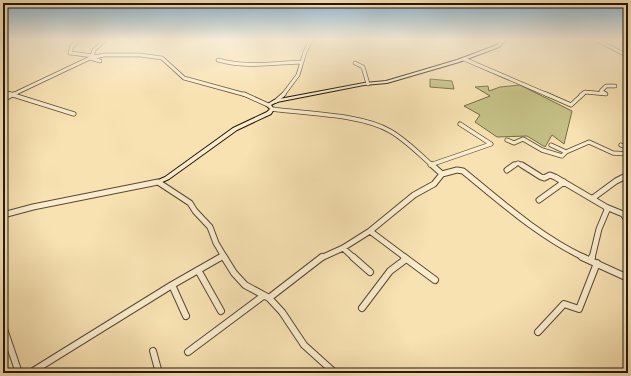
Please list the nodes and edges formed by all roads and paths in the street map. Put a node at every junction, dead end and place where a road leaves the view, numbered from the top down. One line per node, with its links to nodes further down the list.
1 (90, 58): 14 (street)
2 (92, 58): 8 (street)
3 (160, 58): 17 (street)
4 (302, 58): 9 (street)
5 (468, 58): 6 (street)
6 (464, 59): 11 (street); 12 (street)
7 (218, 60): 9 (street)
8 (100, 61)
9 (301, 62): 16 (street)
10 (355, 63): 11 (street)
11 (368, 84): 16 (street)
12 (615, 86)
13 (3, 92): 14 (street)
14 (12, 96): 15 (street); 18 (street)
15 (3, 100)
16 (276, 102): 17 (street)
17 (270, 107): 26 (street); 30 (street)
18 (74, 114)
19 (460, 124): 26 (street)
20 (507, 140): 24 (street)
21 (551, 145): 24 (street)
22 (621, 146): 23 (street)
23 (628, 148)
24 (566, 152): 25 (street)
25 (628, 154)
26 (430, 165): 28 (street)
27 (507, 170): 31 (street)
28 (442, 174): 37 (street); 41 (street)
29 (628, 175): 32 (street)
30 (158, 182): 35 (street); 39 (street)
31 (564, 182): 32 (street); 33 (street)
32 (593, 198): 34 (street)
33 (539, 200)
34 (606, 207): 36 (street); 41 (street)
35 (3, 216)
36 (628, 221)
37 (370, 230): 38 (street); 40 (street)
38 (343, 248): 43 (street); 47 (street)
39 (223, 256): 42 (street); 47 (street)
40 (406, 259): 45 (street); 48 (street)
41 (594, 261): 44 (street); 52 (street)
42 (198, 270): 46 (street); 49 (street)
43 (370, 272)
44 (628, 278)
45 (435, 280)
46 (172, 285): 50 (street); 56 (street)
47 (266, 297): 54 (street); 58 (street)
48 (362, 308)
49 (221, 311)
50 (186, 316)
51 (3, 326): 55 (street)
52 (538, 332)
53 (153, 351): 57 (street)
54 (188, 352)
55 (19, 373)
56 (30, 373)
57 (159, 373)
58 (334, 373)

